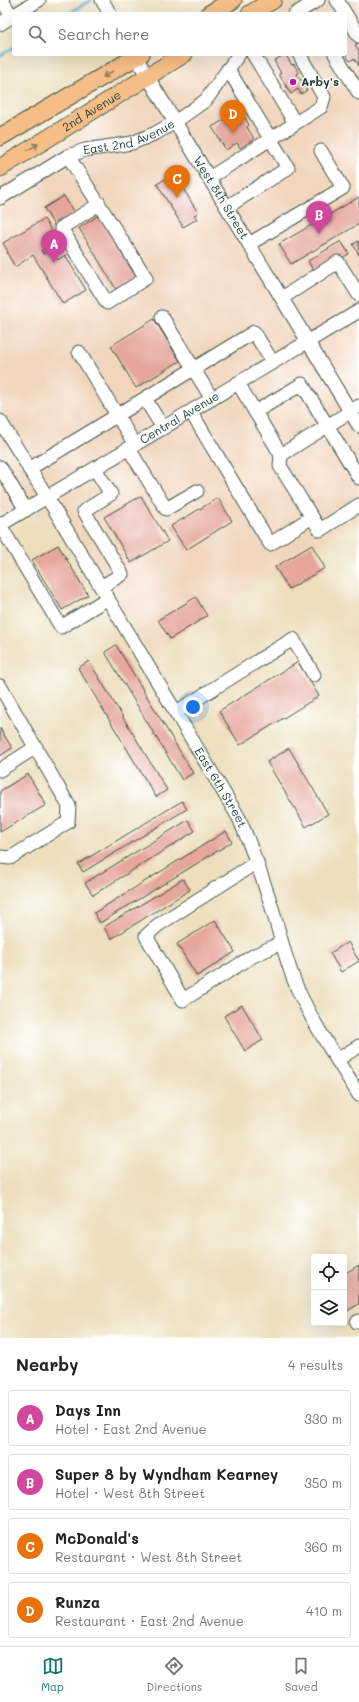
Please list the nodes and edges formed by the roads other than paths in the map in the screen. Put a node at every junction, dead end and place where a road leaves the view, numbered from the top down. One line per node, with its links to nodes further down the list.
1 (2, 0): 9 (street)
2 (39, 0): 10 (street)
3 (102, 0): 11 (street)
4 (233, 0): 12 (main road)
5 (273, 0): 13 (main road)
6 (318, 0): 8 (street)
7 (337, 0): 14 (street)
8 (309, 10)
9 (12, 12)
10 (19, 12)
11 (109, 12)
12 (212, 12)
13 (253, 12)
14 (344, 12)
15 (12, 16): 17 (street)
16 (347, 16): 18 (street)
17 (0, 24)
18 (359, 36)
19 (135, 56): 31 (main road, 2nd Avenue, one-way to 31)
20 (138, 56): 27 (street, West 8th Street)
21 (181, 56): 27 (main road, 2nd Avenue)
22 (238, 56): 26 (street, East 2nd Avenue)
23 (254, 56): 30 (street)
24 (300, 56): 30 (street)
25 (336, 56): 28 (street)
26 (228, 69): 29 (street, East 2nd Avenue); 32 (street)
27 (148, 76): 29 (street, West 8th Street); 35 (main road, 2nd Avenue, one-way to 27)
28 (359, 93)
29 (175, 122): 34 (street, East 2nd Avenue); 36 (street, West 8th Street)
30 (296, 123): 32 (street)
31 (0, 137)
32 (271, 139): 36 (street); 39 (street)
33 (321, 151): 40 (street)
34 (68, 156): 37 (street, East 2nd Avenue); 38 (street)
35 (0, 168)
36 (209, 178): 39 (street, West 8th Street)
37 (0, 198)
38 (99, 203): 38 (street)
39 (227, 207): 40 (street, West 8th Street)
40 (249, 244): 42 (street, West 8th Street)
41 (359, 296): 42 (street)
42 (282, 298): 45 (street, West 8th Street)
43 (359, 311): 45 (street, Central Avenue)
44 (162, 317): 48 (street)
45 (308, 342): 47 (street, Central Avenue); 52 (street, West 8th Street)
46 (79, 352): 55 (street)
47 (273, 363): 48 (street); 49 (street, Central Avenue)
48 (193, 369): 50 (street); 51 (street)
49 (238, 383): 51 (street, Central Avenue); 54 (street)
50 (145, 399): 55 (street); 59 (street)
51 (212, 399): 53 (street, Central Avenue)
52 (355, 409): 57 (street); 58 (street, West 8th Street)
53 (191, 412): 59 (street, Central Avenue); 70 (street)
54 (255, 412): 57 (street); 61 (street)
55 (117, 415): 60 (street); 63 (street)
56 (0, 421): 63 (street, East 6th Street)
57 (327, 426): 61 (street); 65 (street)
58 (359, 426)
59 (163, 428): 60 (street, Central Avenue)
60 (132, 447): 62 (street, Central Avenue); 66 (street)
61 (281, 455): 70 (street)
62 (95, 468): 67 (street, Central Avenue); 72 (street)
63 (29, 469): 67 (street, East 6th Street)
64 (2, 476): 69 (street)
65 (359, 478)
66 (197, 490)
67 (47, 497): 69 (street, Central Avenue); 72 (street, East 6th Street)
68 (359, 505): 70 (street)
69 (26, 510): 71 (street, Central Avenue)
70 (312, 517)
71 (0, 525): 72 (street)
72 (104, 593): 75 (street, East 6th Street)
73 (314, 675): 75 (street)
74 (0, 686): 76 (street)
75 (176, 712): 79 (street, East 6th Street)
76 (36, 748): 77 (street); 78 (street)
77 (0, 770)
78 (0, 857)
79 (257, 862): 80 (street, East 6th Street); 80 (street)
80 (281, 942): 82 (street, East 6th Street)
81 (359, 1046): 82 (street)
82 (337, 1060): 83 (street, East 6th Street)
83 (359, 1095)

